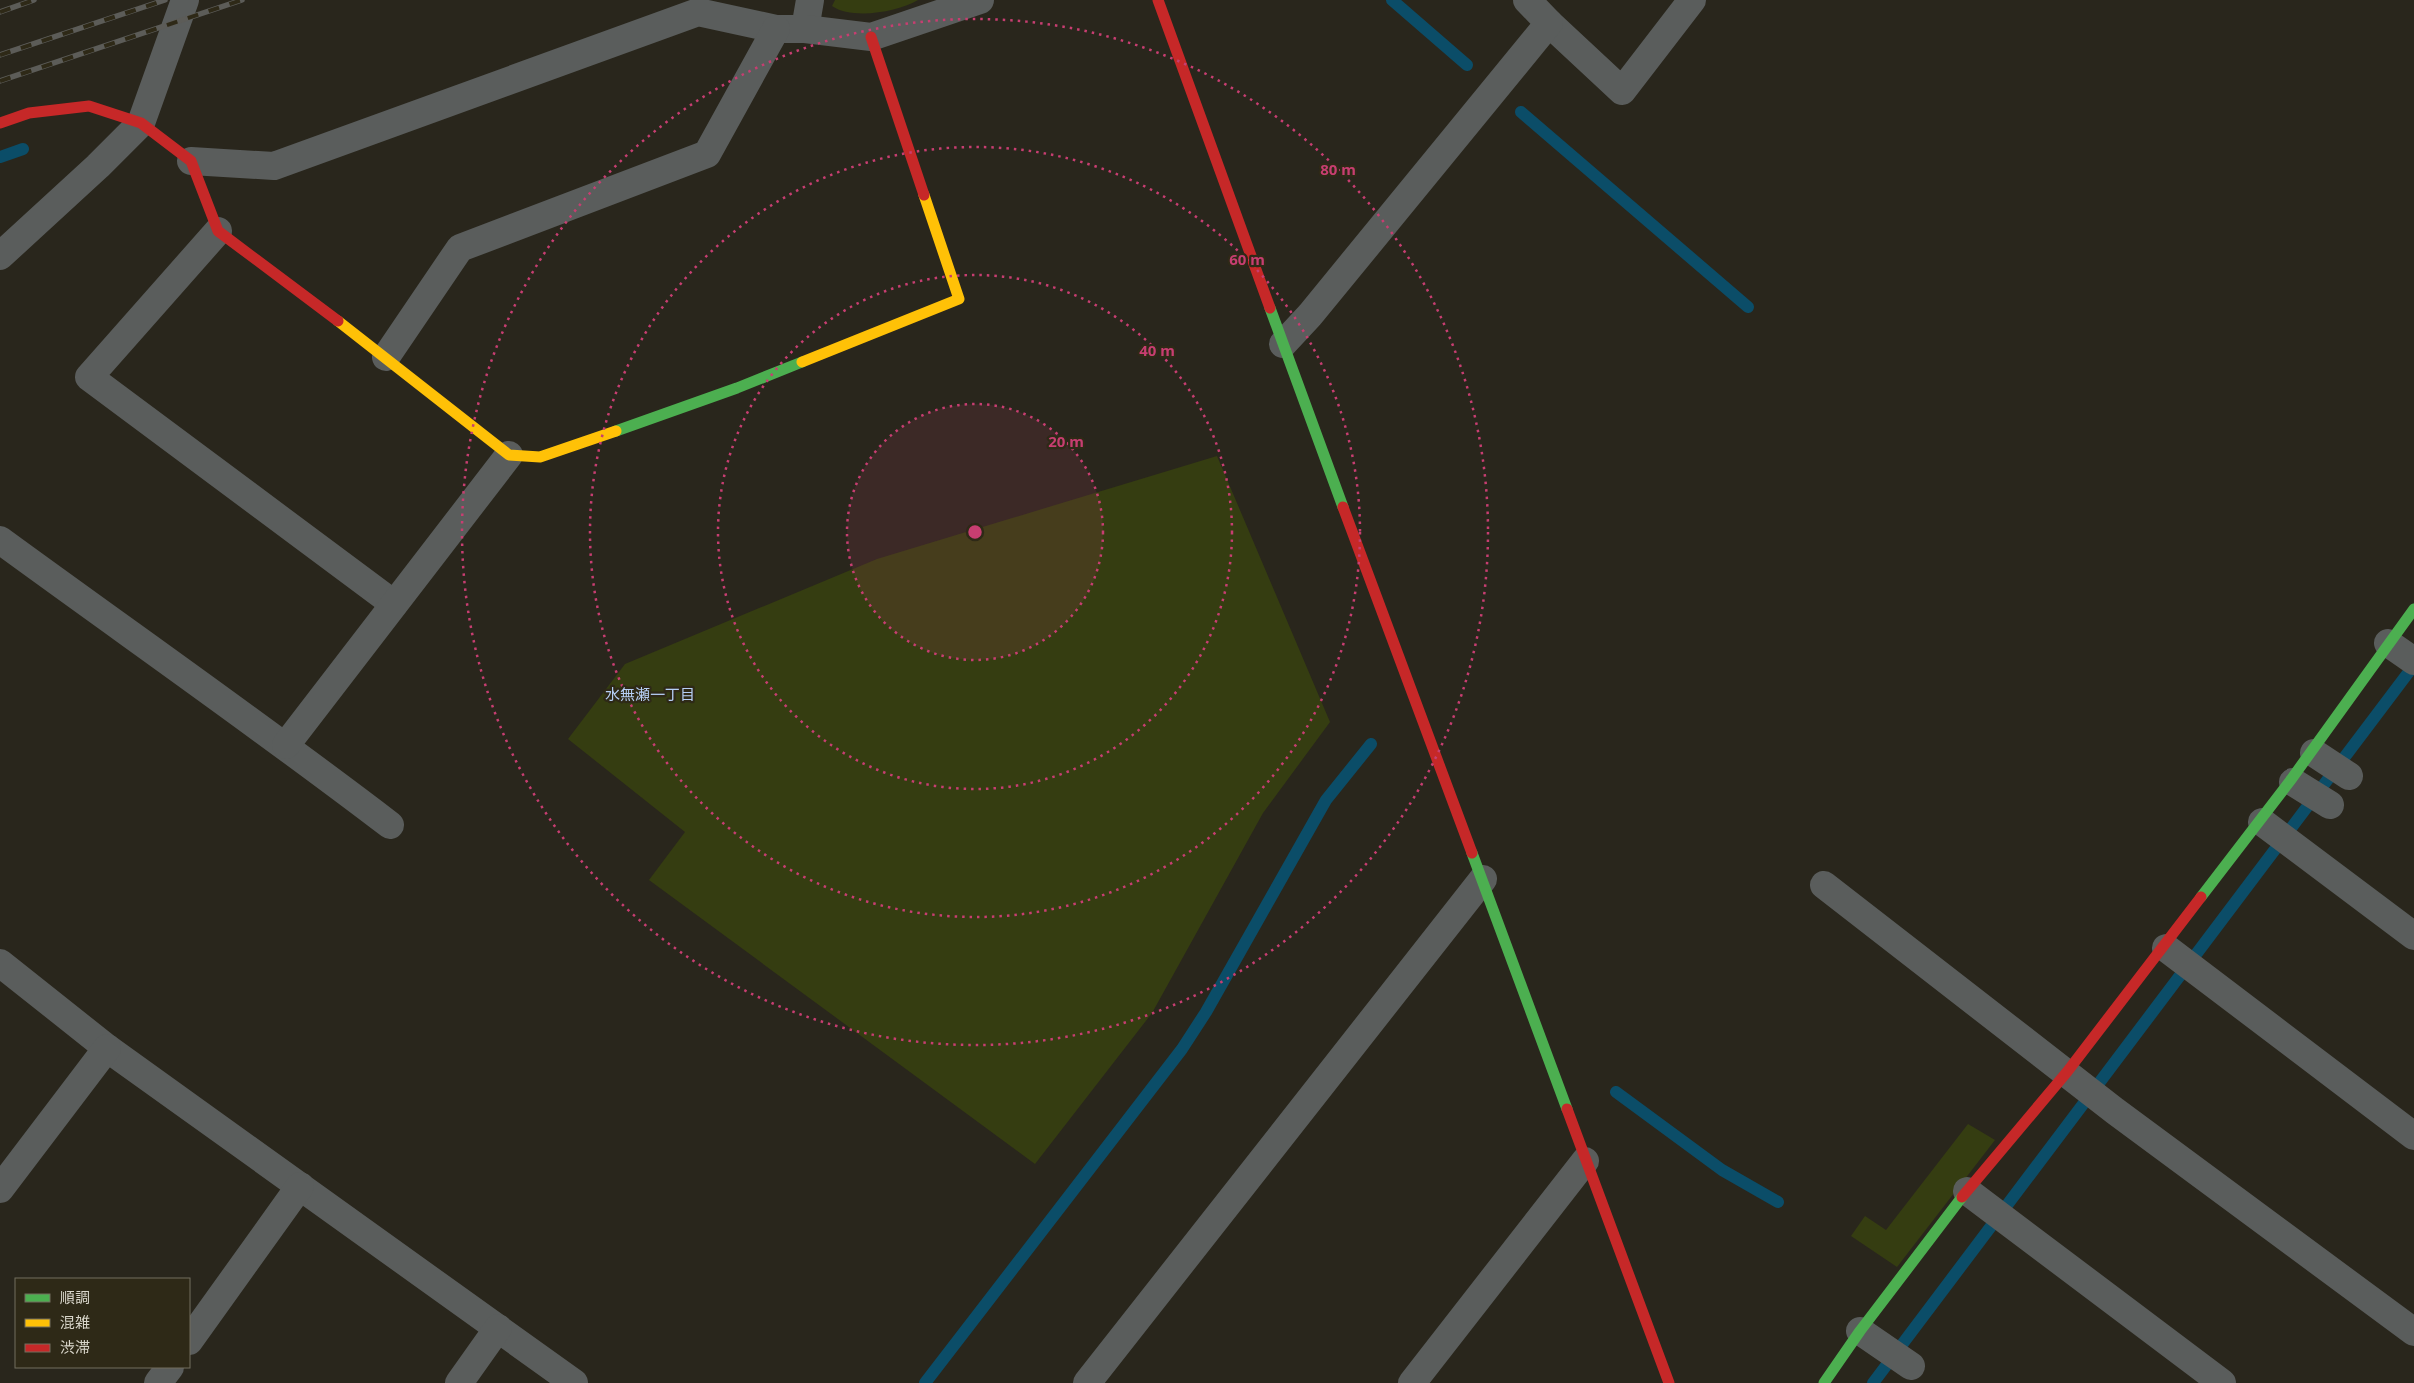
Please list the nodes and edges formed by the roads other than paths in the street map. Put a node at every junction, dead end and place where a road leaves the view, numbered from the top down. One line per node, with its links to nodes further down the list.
1 (185, 0): 12 (street)
2 (810, 0): 9 (street)
3 (1158, 0): 16 (street)
4 (1527, 0): 7 (street)
5 (1692, 0): 7 (street)
6 (975, 1): 10 (street)
7 (1549, 23): 16 (street)
8 (776, 29): 9 (street); 13 (street); 17 (street)
9 (805, 29): 10 (street)
10 (871, 37): 18 (street)
11 (0, 123): 12 (street)
12 (141, 124): 13 (street); 15 (street)
13 (191, 161): 14 (street)
14 (218, 231): 17 (street); 20 (street)
15 (0, 256)
16 (1283, 344): 31 (street)
17 (386, 357): 18 (street)
18 (509, 454): 20 (street)
19 (0, 540): 24 (street)
20 (394, 604): 24 (street)
21 (2414, 609): 22 (street)
22 (2388, 643): 23 (street); 25 (street)
23 (2414, 661)
24 (286, 745): 30 (street)
25 (2312, 752): 26 (street); 27 (street)
26 (2349, 776)
27 (2291, 782): 28 (street); 29 (street)
28 (2330, 805)
29 (2261, 821): 33 (street); 34 (street)
30 (390, 825)
31 (1483, 879): 39 (street); 52 (street)
32 (1824, 885): 37 (street)
33 (2414, 936)
34 (2165, 947): 37 (street); 38 (street)
35 (0, 963): 36 (street)
36 (107, 1048): 40 (street); 41 (street)
37 (2071, 1076): 42 (street); 44 (street)
38 (2414, 1136)
39 (1585, 1161): 53 (street); 54 (street)
40 (300, 1186): 43 (street); 46 (street)
41 (0, 1189)
42 (1973, 1197): 45 (street); 56 (street)
43 (498, 1328): 50 (street); 51 (street)
44 (2414, 1332)
45 (1867, 1337): 47 (street); 55 (street)
46 (190, 1339)
47 (1911, 1366)
48 (169, 1368): 49 (street)
49 (158, 1383)
50 (459, 1383)
51 (574, 1383)
52 (1087, 1383)
53 (1412, 1383)
54 (1669, 1383)
55 (1824, 1383)
56 (2222, 1383)

